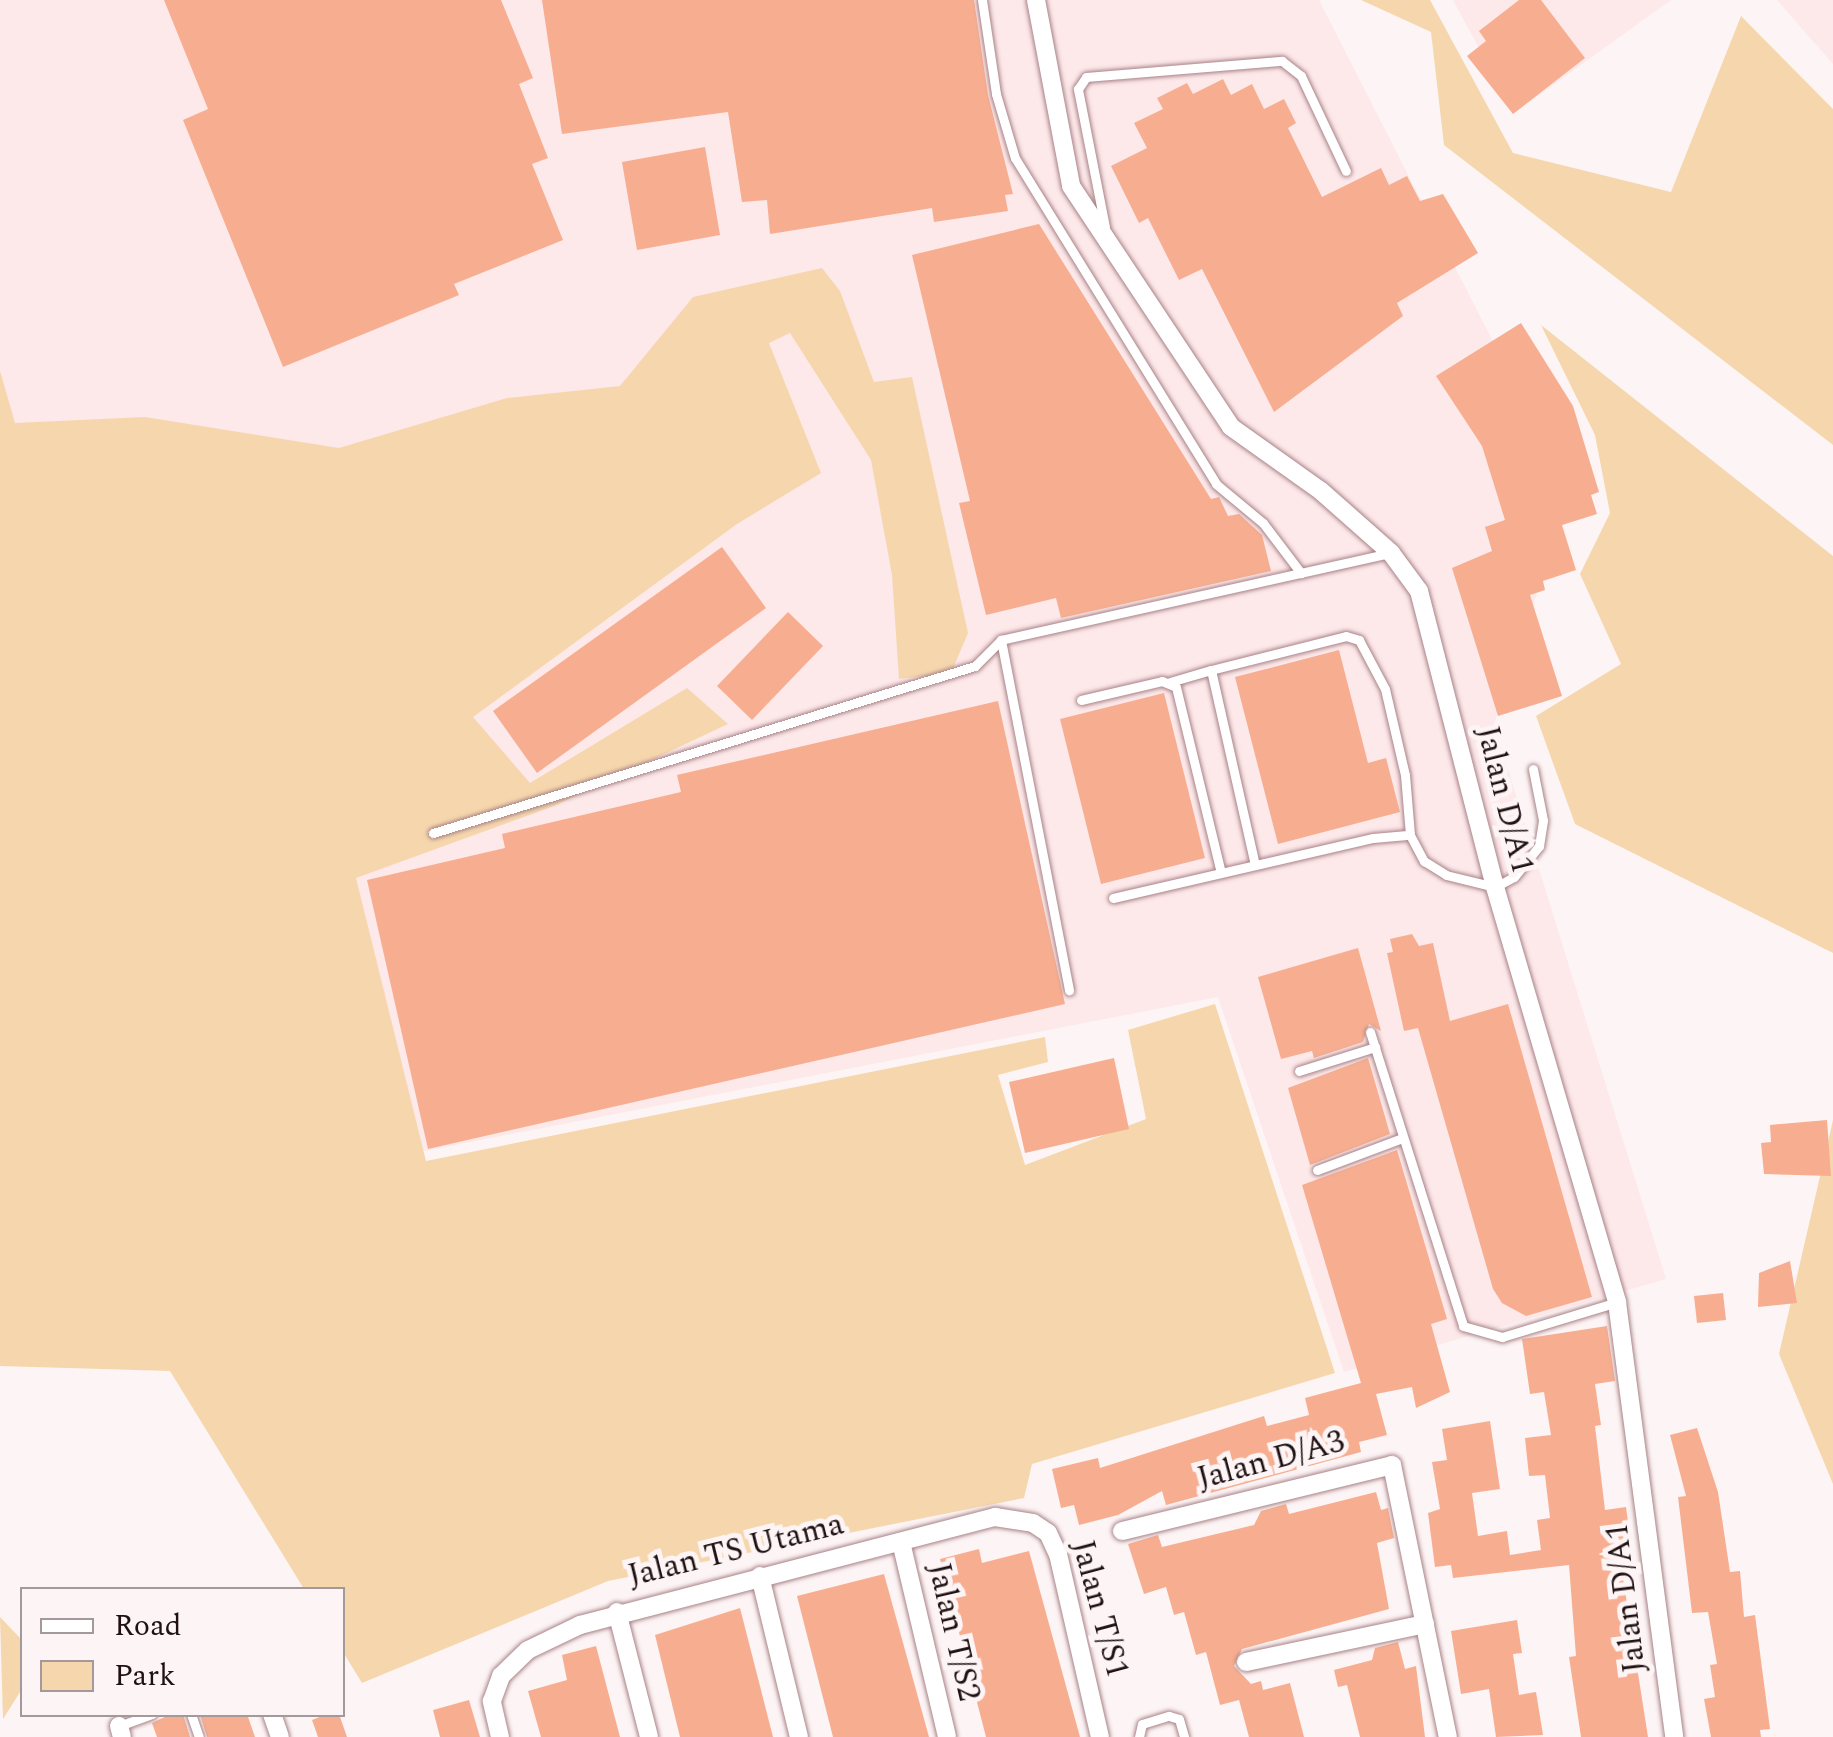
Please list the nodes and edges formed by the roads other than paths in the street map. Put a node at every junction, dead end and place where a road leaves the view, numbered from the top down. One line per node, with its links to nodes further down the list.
1 (982, 0): 6 (lane)
2 (1036, 0): 4 (street, Jalan D/A1)
3 (1346, 170): 4 (lane)
4 (1106, 234): 5 (street, Jalan D/A1)
5 (1391, 553): 6 (lane); 16 (street, Jalan D/A1)
6 (1301, 573): 7 (lane)
7 (1001, 640): 12 (lane); 18 (lane)
8 (1211, 670): 9 (lane); 13 (lane); 14 (lane)
9 (1170, 682): 10 (lane); 15 (lane)
10 (1082, 700)
11 (1533, 769): 16 (lane)
12 (432, 832)
13 (1410, 835): 14 (lane); 16 (lane)
14 (1256, 865): 15 (lane)
15 (1221, 873): 17 (lane)
16 (1495, 887): 24 (street, Jalan D/A1)
17 (1114, 898)
18 (1070, 990)
19 (1370, 1032): 20 (lane)
20 (1375, 1047): 21 (lane); 22 (lane)
21 (1299, 1071)
22 (1400, 1140): 23 (lane); 24 (lane)
23 (1317, 1170)
24 (1617, 1302): 42 (street, Jalan D/A1)
25 (1015, 1517): 27 (street, Jalan TS Utama); 38 (street, Jalan T/S1)
26 (1122, 1531): 30 (street, Jalan D/A3)
27 (901, 1542): 28 (street, Jalan TS Utama); 37 (street, Jalan T/S2)
28 (760, 1576): 29 (street, Jalan TS Utama); 36 (street)
29 (617, 1612): 34 (street, Jalan TS Utama); 35 (street)
30 (1425, 1624): 31 (street); 41 (street, Jalan D/A3)
31 (1246, 1662)
32 (146, 1717): 33 (lane)
33 (120, 1731)
34 (500, 1737)
35 (648, 1737)
36 (799, 1737)
37 (947, 1737)
38 (1100, 1737)
39 (1139, 1737): 40 (lane)
40 (1184, 1737)
41 (1448, 1737)
42 (1674, 1737)

